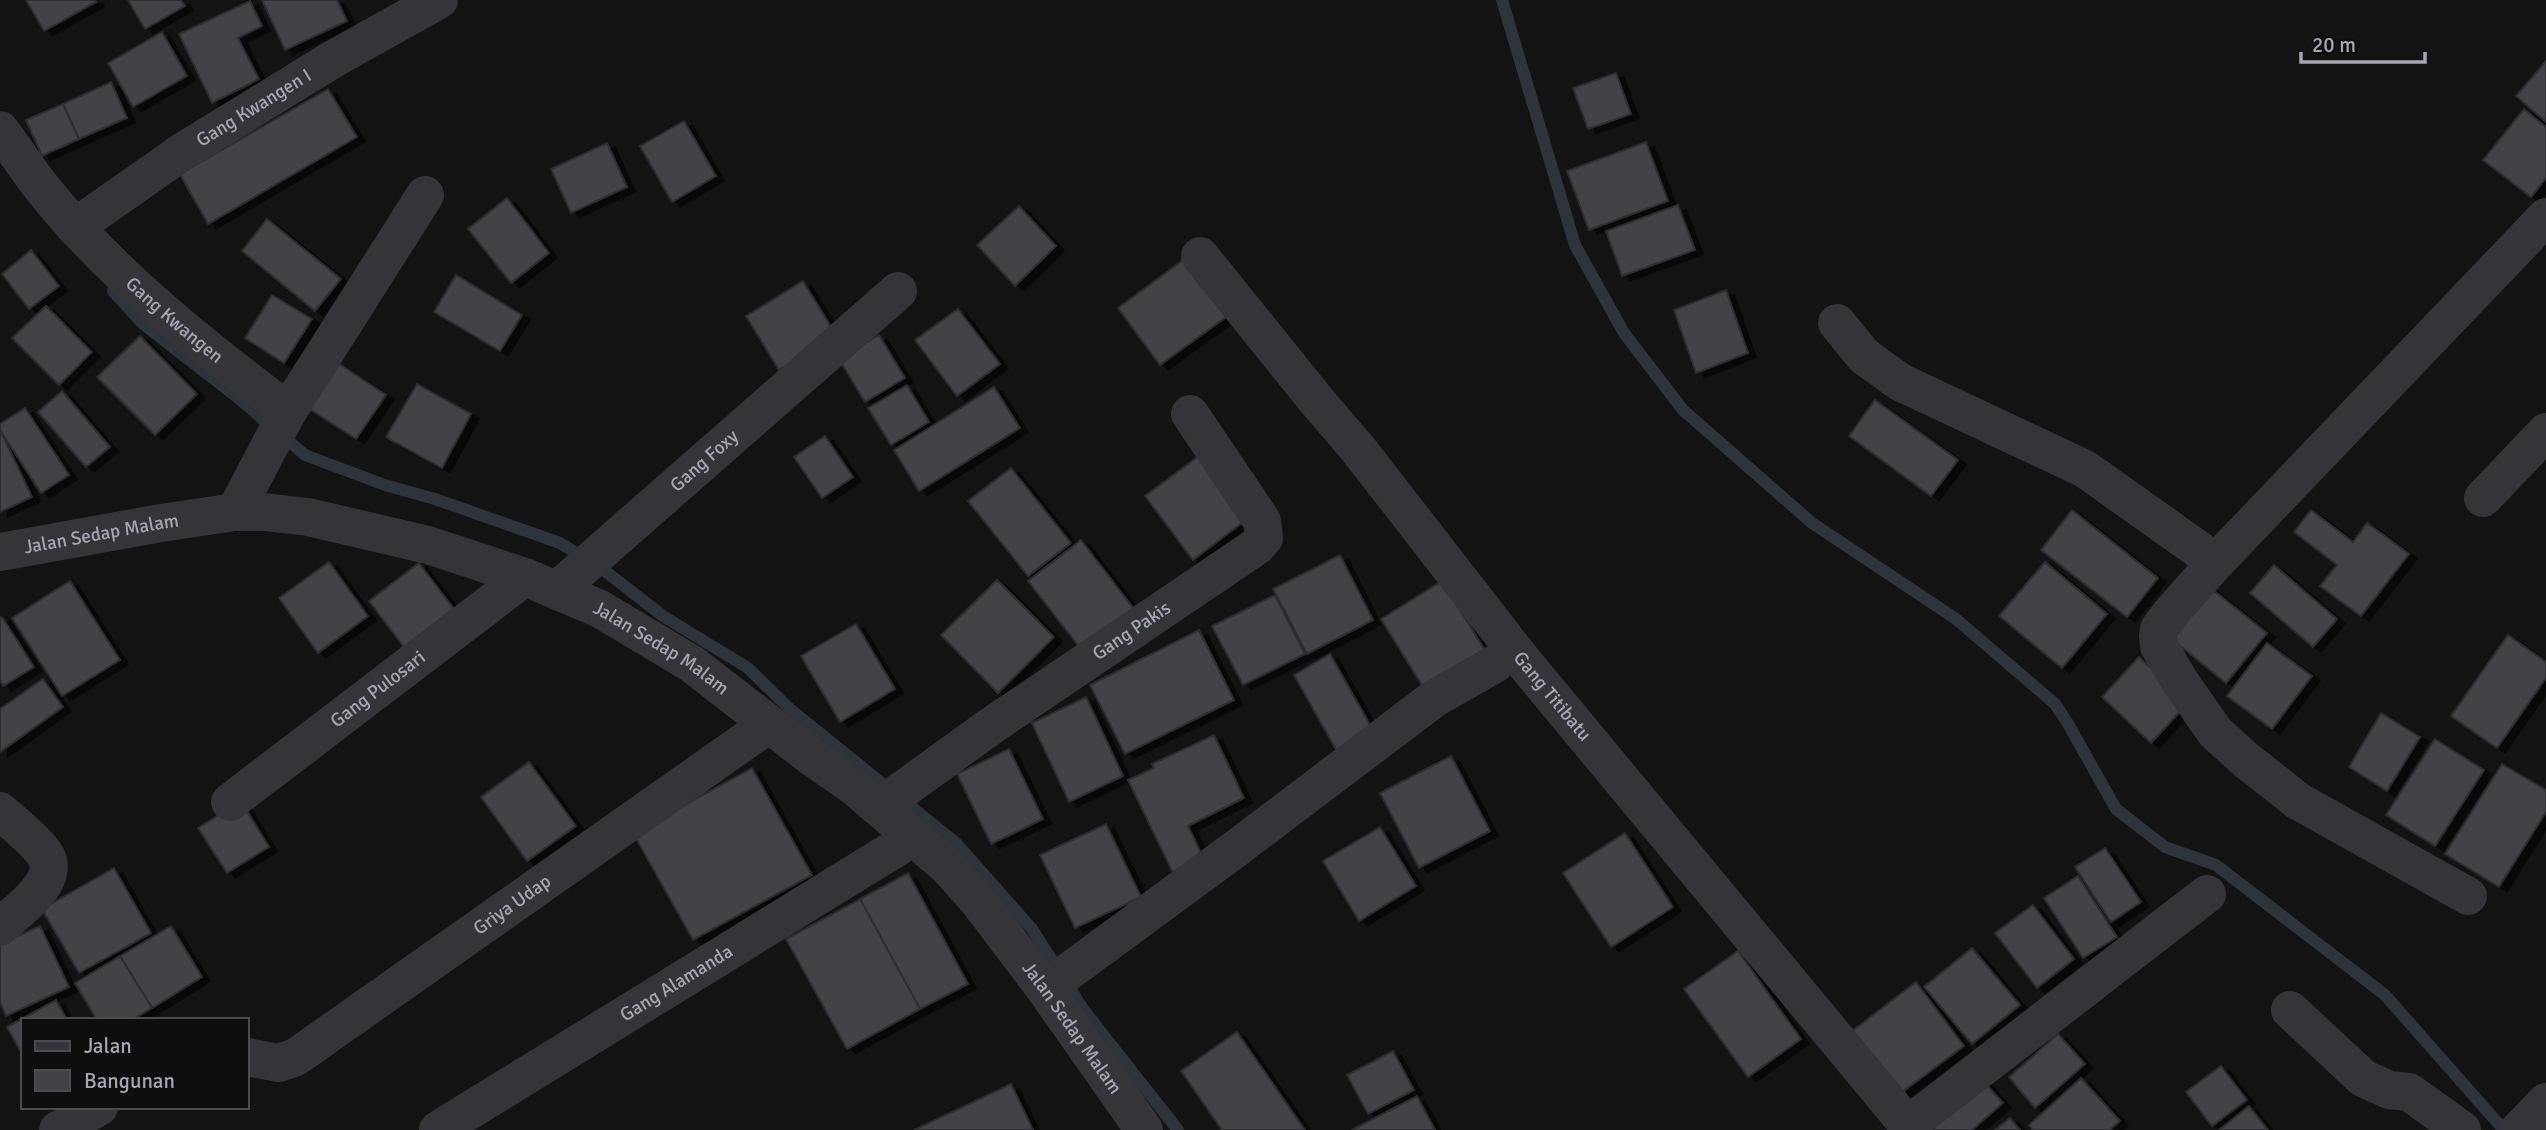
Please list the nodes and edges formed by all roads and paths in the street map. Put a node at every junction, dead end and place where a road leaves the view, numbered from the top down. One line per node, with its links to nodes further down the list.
1 (439, 0): 5 (street, Gang Kwangen I)
2 (0, 130): 5 (street, Gang Kwangen)
3 (425, 195): 10 (street)
4 (2546, 217): 15 (street)
5 (75, 227): 10 (street, Gang Kwangen)
6 (1200, 256): 30 (street, Gang Titibatu)
7 (898, 291): 16 (street, Gang Foxy)
8 (1837, 323): 15 (street)
9 (1190, 414): 19 (street, Gang Pakis)
10 (281, 425): 13 (street)
11 (2546, 432): 12 (street)
12 (2483, 498)
13 (234, 513): 14 (street, Jalan Sedap Malam); 16 (street, Jalan Sedap Malam)
14 (0, 552)
15 (2216, 562): 24 (street)
16 (565, 573): 18 (street, Jalan Sedap Malam); 20 (street, Gang Pulosari)
17 (1495, 664): 26 (street)
18 (769, 724): 19 (street, Jalan Sedap Malam); 28 (street, Griya Udap)
19 (890, 799): 22 (street, Jalan Sedap Malam)
20 (230, 802)
21 (0, 811): 25 (street)
22 (914, 837): 26 (street, Jalan Sedap Malam); 32 (street, Gang Alamanda)
23 (2207, 894): 30 (street)
24 (2468, 896)
25 (0, 927)
26 (1056, 980): 33 (street, Jalan Sedap Malam)
27 (2290, 1010): 34 (street)
28 (248, 1057)
29 (95, 1109): 31 (street)
30 (1910, 1127)
31 (58, 1130)
32 (438, 1130)
33 (1144, 1130)
34 (2462, 1130)

